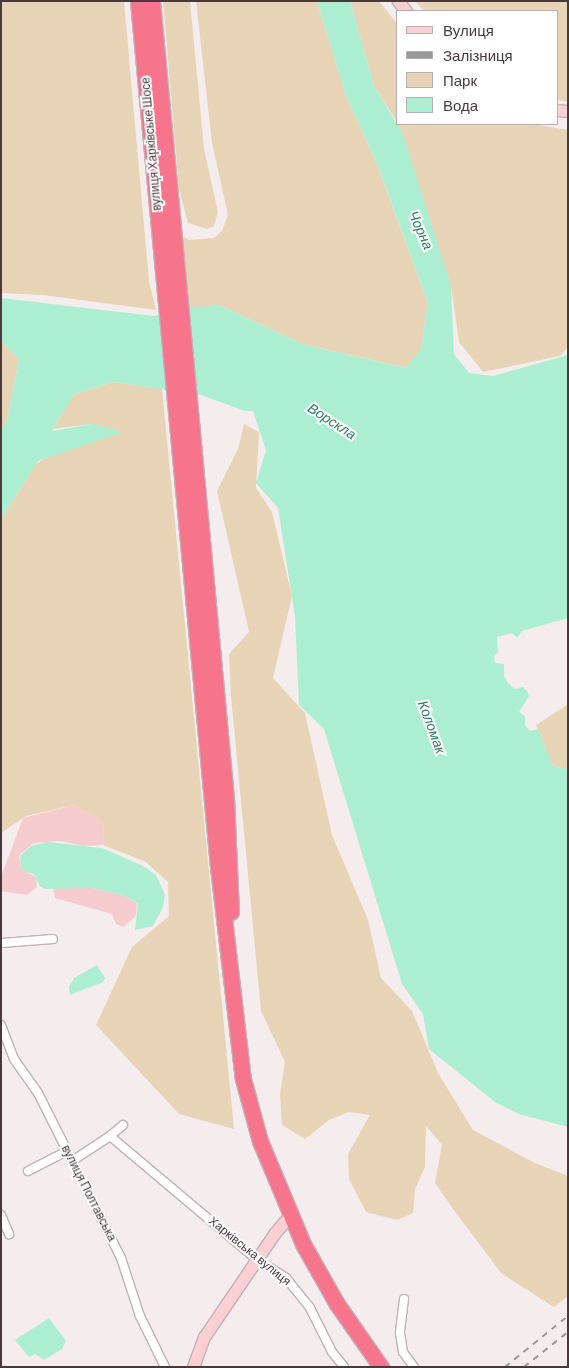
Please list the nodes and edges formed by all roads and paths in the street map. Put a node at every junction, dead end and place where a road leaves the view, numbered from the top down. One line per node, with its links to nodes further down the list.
1 (138, 1): 3 (highway, вулиця Харківське Шосе)
2 (152, 1): 3 (highway, вулиця Харківське Шосе)
3 (170, 287): 7 (highway); 7 (highway)
4 (52, 939): 5 (street)
5 (2, 943): 6 (street)
6 (1, 948)
7 (231, 988): 15 (highway)
8 (1, 1025): 11 (street, вулиця Полтавська)
9 (123, 1125): 10 (street)
10 (110, 1136): 12 (street); 17 (street, Харківська вулиця)
11 (67, 1151): 12 (street, вулиця Полтавська); 13 (street)
12 (72, 1161): 19 (street, вулиця Полтавська)
13 (28, 1171)
14 (1, 1215): 16 (street)
15 (290, 1215): 17 (street); 22 (highway)
16 (9, 1234)
17 (256, 1259): 20 (street); 21 (street, Харківська вулиця)
18 (404, 1299): 23 (street)
19 (165, 1367)
20 (193, 1367)
21 (344, 1367)
22 (381, 1367)
23 (414, 1367)

